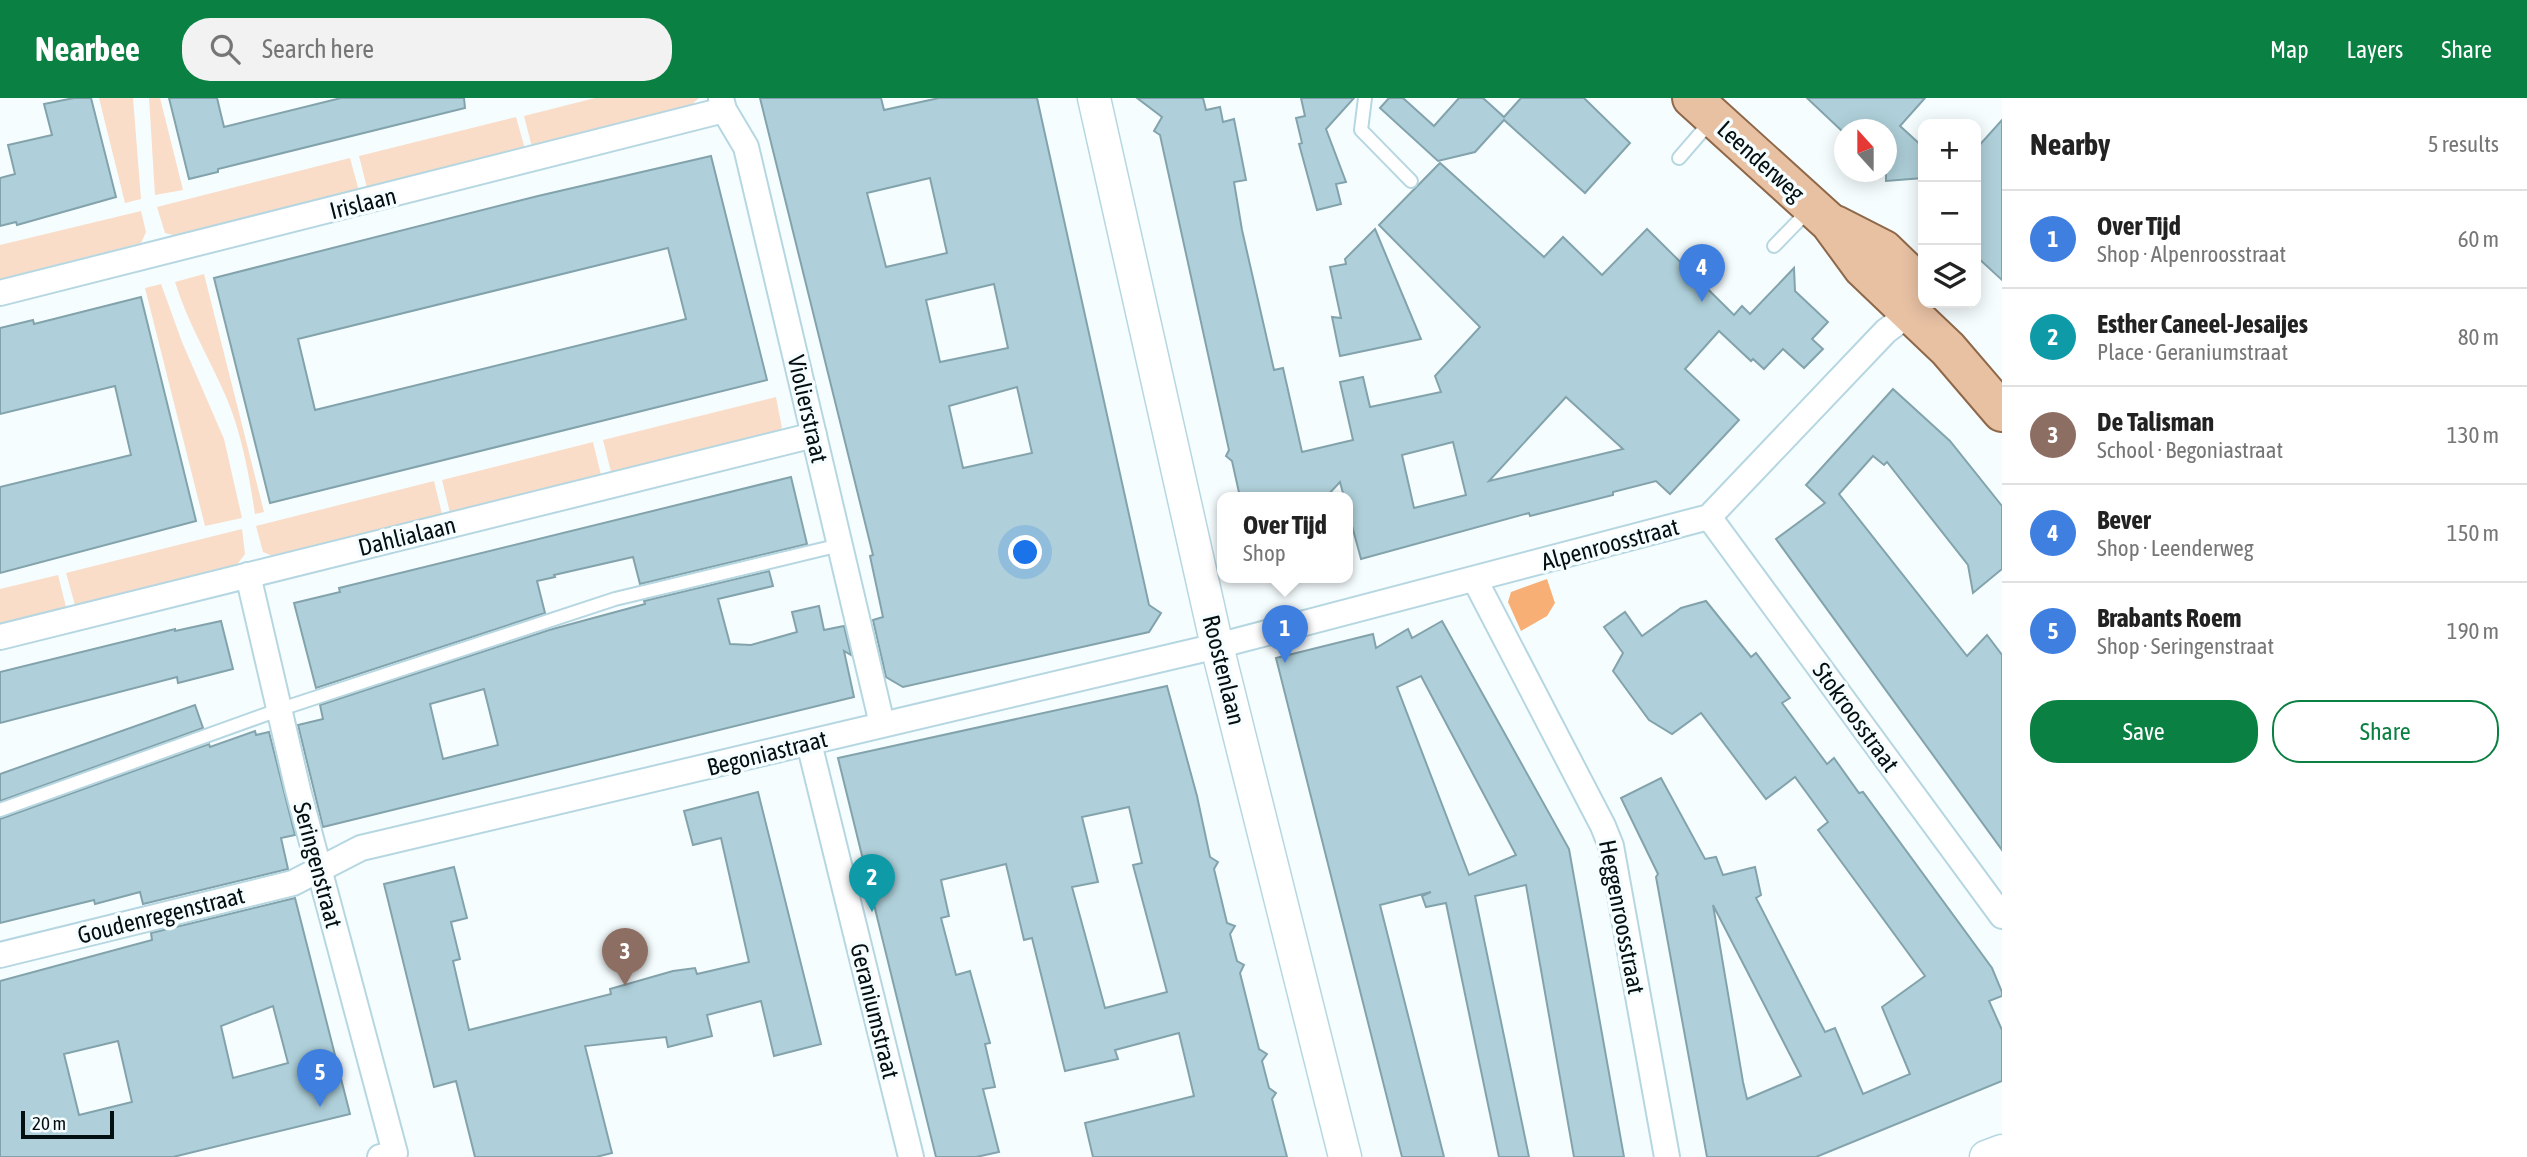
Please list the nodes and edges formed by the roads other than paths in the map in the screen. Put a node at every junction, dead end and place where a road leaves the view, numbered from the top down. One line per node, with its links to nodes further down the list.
1 (1094, 98): 22 (street, Roostenlaan)
2 (1365, 98): 6 (lane)
3 (723, 104): 9 (street, Irislaan); 16 (street, Violierstraat)
4 (1703, 108): 5 (lane); 7 (main road, Leenderweg)
5 (1679, 158)
6 (1411, 181)
7 (1821, 215): 8 (lane); 10 (main road, Leenderweg)
8 (1774, 246)
9 (0, 293)
10 (1918, 294)
11 (1918, 307): 17 (street, Alpenroosstraat)
12 (1927, 308): 15 (main road, Leenderweg)
13 (1931, 308): 14 (main road, Leenderweg)
14 (2002, 371)
15 (2002, 412)
16 (814, 435): 18 (street, Violierstraat); 19 (street, Dahlialaan)
17 (1709, 517): 20 (street, Alpenroosstraat); 28 (street, Stokroosstraat)
18 (840, 545): 23 (lane); 24 (street, Violierstraat)
19 (248, 575): 21 (street, Dahlialaan); 23 (street, Seringenstraat)
20 (1475, 580): 22 (street, Alpenroosstraat); 34 (street, Heggenroosstraat)
21 (0, 637)
22 (1217, 646): 24 (street, Begoniastraat); 33 (street, Roostenlaan)
23 (281, 709): 26 (lane); 27 (street, Seringenstraat)
24 (883, 724): 25 (street, Begoniastraat)
25 (809, 743): 27 (street, Begoniastraat); 32 (street, Geraniumstraat)
26 (0, 810)
27 (319, 869): 29 (street, Goudenregenstraat); 31 (street, Seringenstraat)
28 (2002, 916)
29 (0, 955)
30 (2002, 1151): 35 (street)
31 (387, 1155)
32 (911, 1157)
33 (1345, 1157)
34 (1667, 1157)
35 (1986, 1157)

